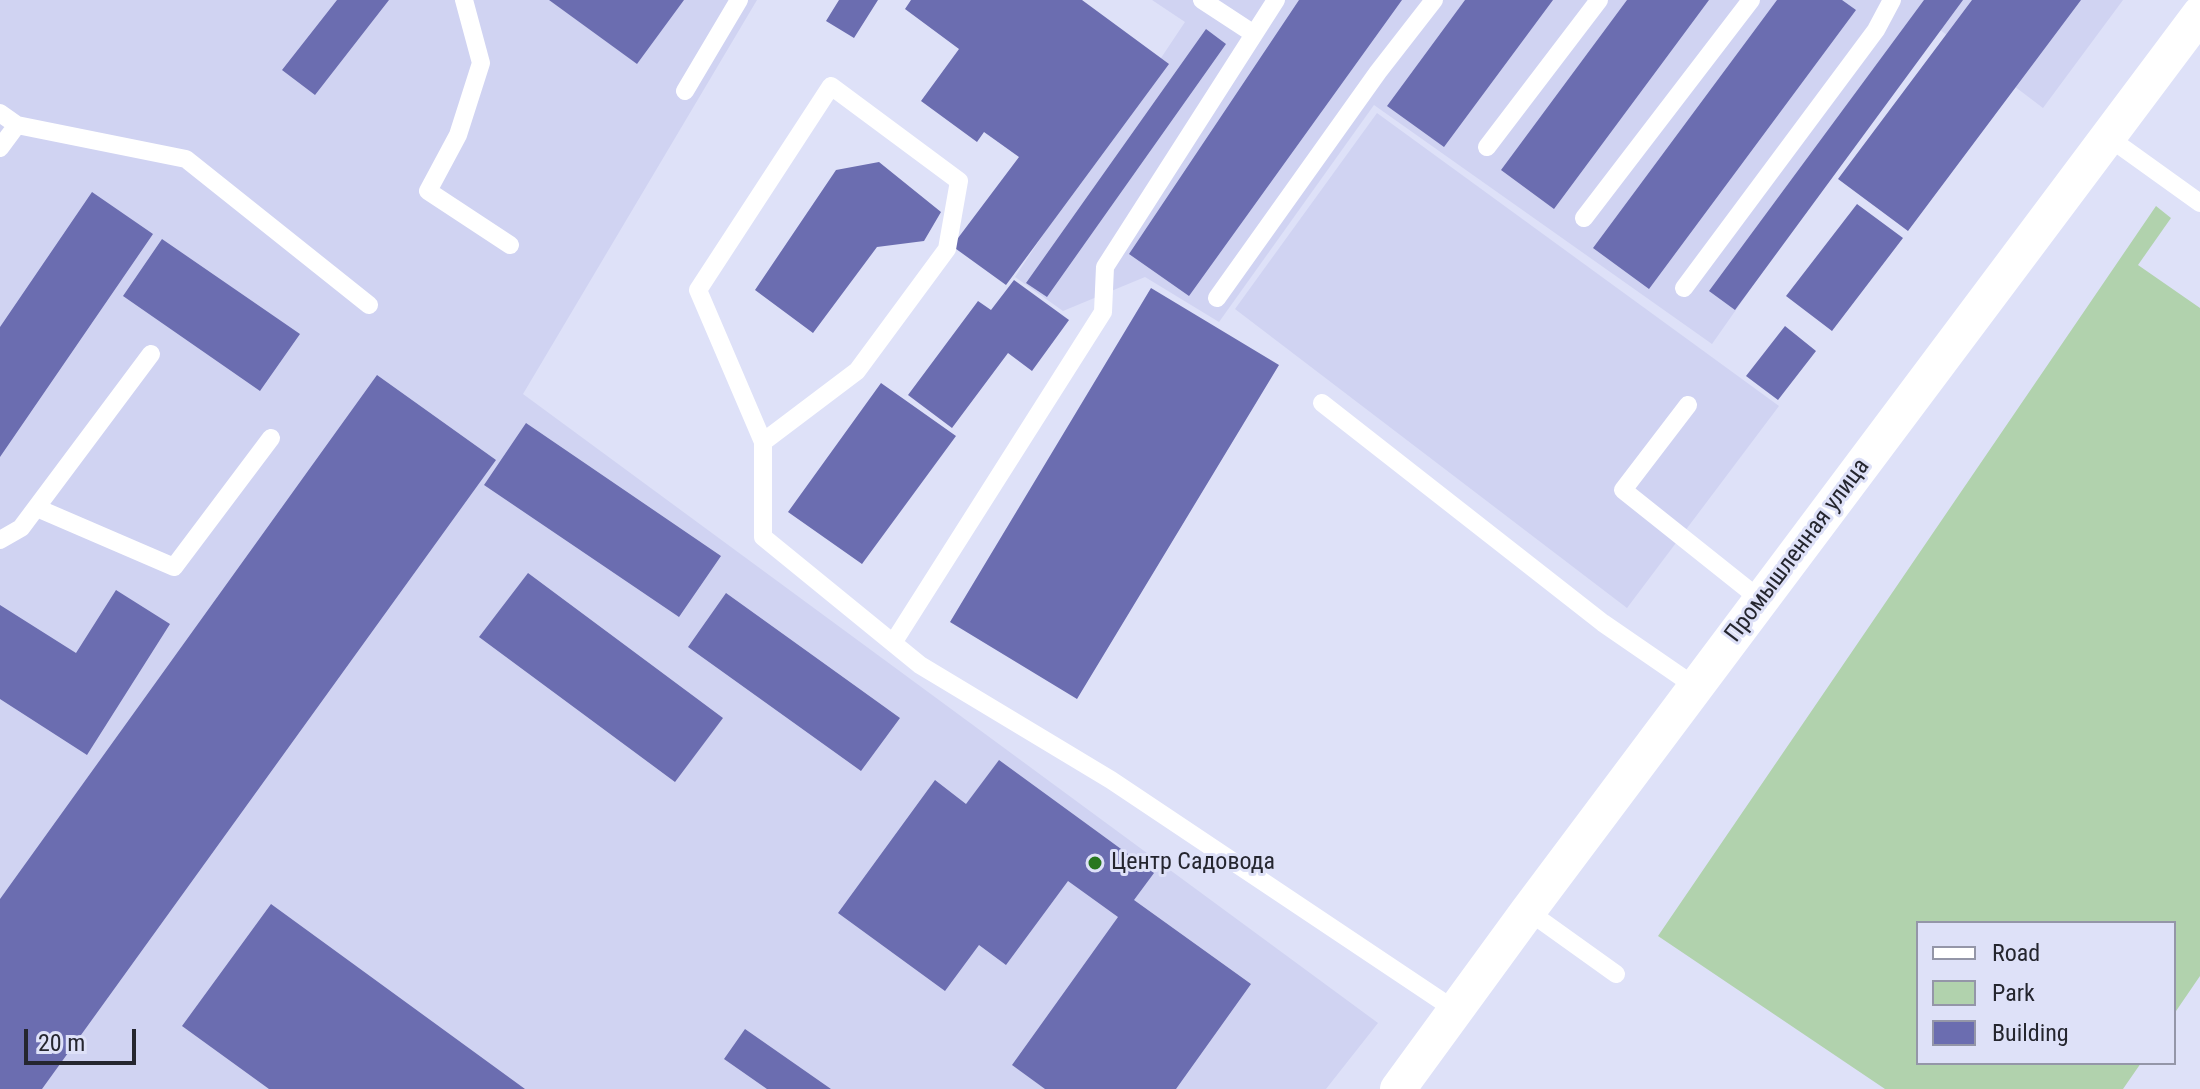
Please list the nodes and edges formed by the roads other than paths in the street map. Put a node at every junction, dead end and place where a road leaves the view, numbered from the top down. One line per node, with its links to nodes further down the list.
1 (464, 0): 19 (lane)
2 (739, 0): 11 (lane)
3 (1202, 0): 10 (lane)
4 (1276, 0): 10 (lane)
5 (1434, 0): 21 (lane)
6 (1599, 0): 15 (lane)
7 (1751, 0): 18 (lane)
8 (1892, 0): 20 (lane)
9 (2200, 14): 14 (street, Промышленная улица)
10 (1254, 34): 31 (lane)
11 (685, 91)
12 (0, 113): 13 (lane)
13 (17, 125): 16 (lane); 22 (lane)
14 (2108, 137): 17 (lane); 30 (street, Промышленная улица)
15 (1487, 147)
16 (0, 148)
17 (2200, 203)
18 (1584, 218)
19 (510, 245)
20 (1684, 288)
21 (1217, 298)
22 (369, 305)
23 (151, 354): 28 (lane)
24 (1322, 403): 32 (lane)
25 (1688, 405): 30 (lane)
26 (271, 438): 28 (lane)
27 (763, 442): 27 (lane); 31 (lane)
28 (37, 508): 29 (lane)
29 (0, 540)
30 (1761, 600): 32 (street, Промышленная улица)
31 (893, 643): 35 (lane)
32 (1696, 687): 33 (street, Промышленная улица)
33 (1528, 911): 34 (lane); 35 (street, Промышленная улица)
34 (1616, 974)
35 (1455, 1010): 36 (street, Промышленная улица)
36 (1398, 1089)

